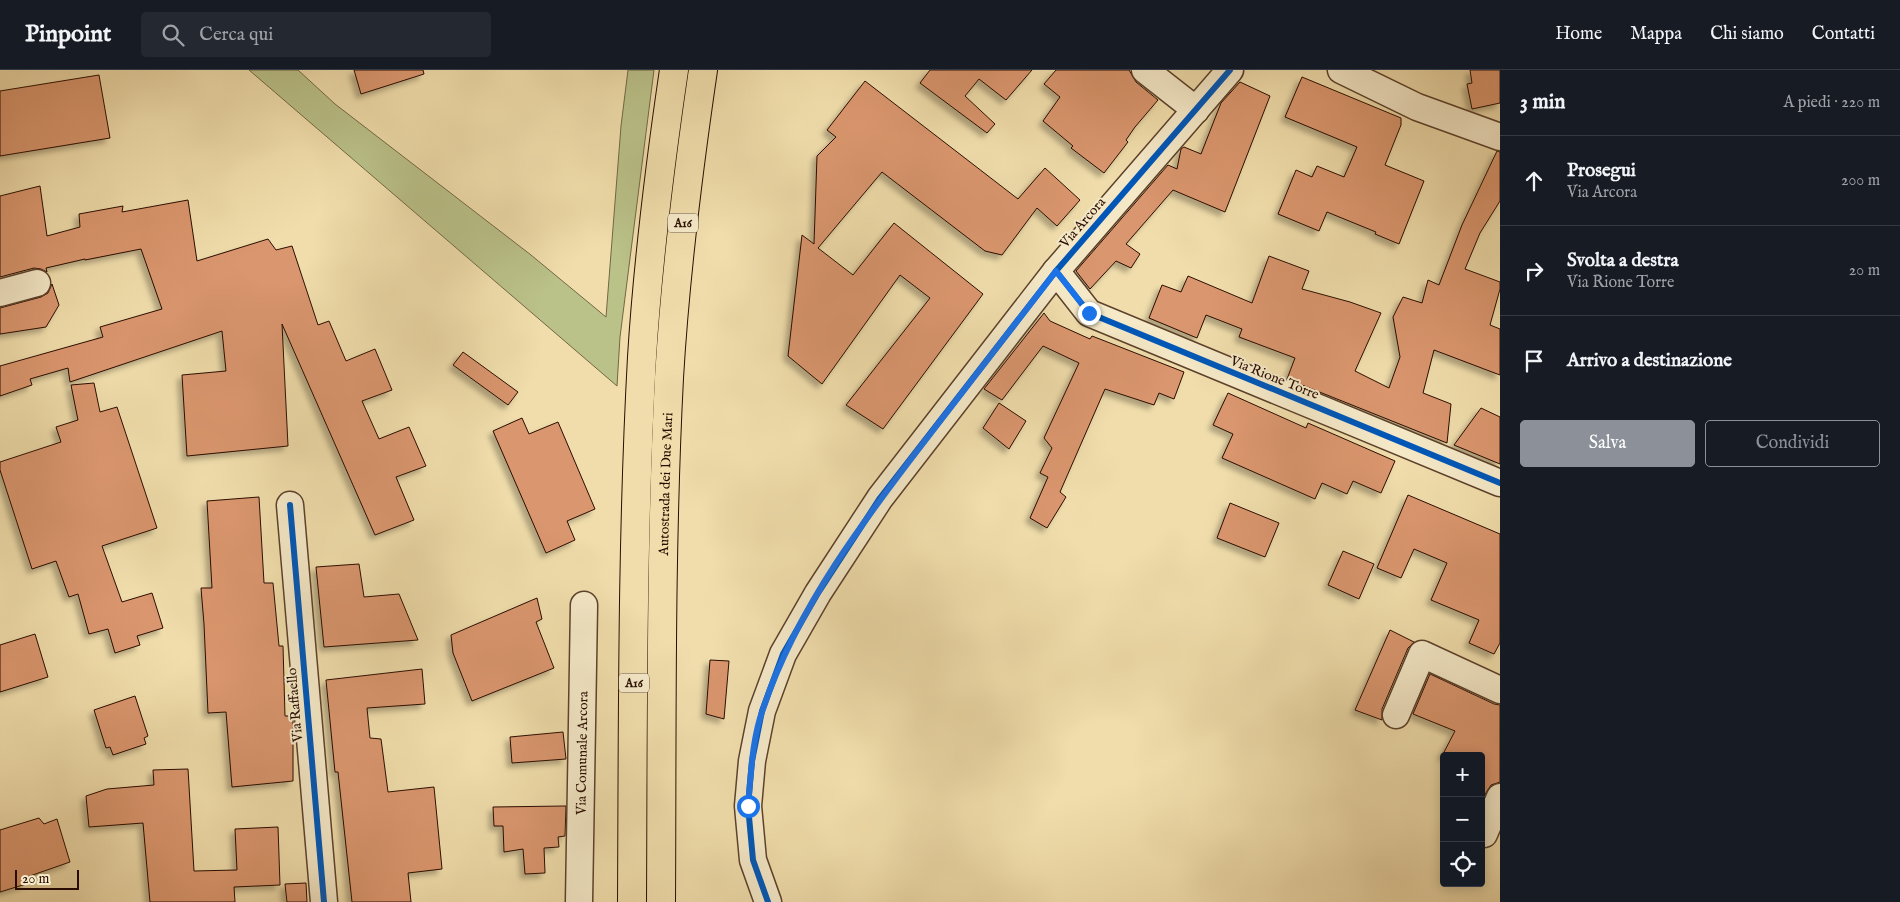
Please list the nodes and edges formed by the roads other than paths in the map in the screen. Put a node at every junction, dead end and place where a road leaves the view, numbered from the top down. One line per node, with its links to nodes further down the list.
1 (674, 70): 20 (highway, Autostrada dei Due Mari / A16)
2 (703, 70): 21 (highway, Autostrada dei Due Mari / A16)
3 (1145, 70): 6 (street)
4 (1230, 70): 6 (street, Via Arcora)
5 (1341, 70): 7 (street)
6 (1196, 110): 8 (street, Via Arcora)
7 (1500, 137)
8 (1056, 271): 11 (street, Via Rione Torre); 22 (street, Via Arcora)
9 (37, 283): 10 (street)
10 (0, 294)
11 (1500, 483)
12 (290, 505): 18 (street, Via Raffaello)
13 (584, 605): 19 (street, Via Comunale Arcora)
14 (1500, 690): 15 (street)
15 (1396, 715)
16 (1500, 797): 17 (street)
17 (1485, 832)
18 (324, 902)
19 (579, 902)
20 (632, 902)
21 (661, 902)
22 (768, 902)

